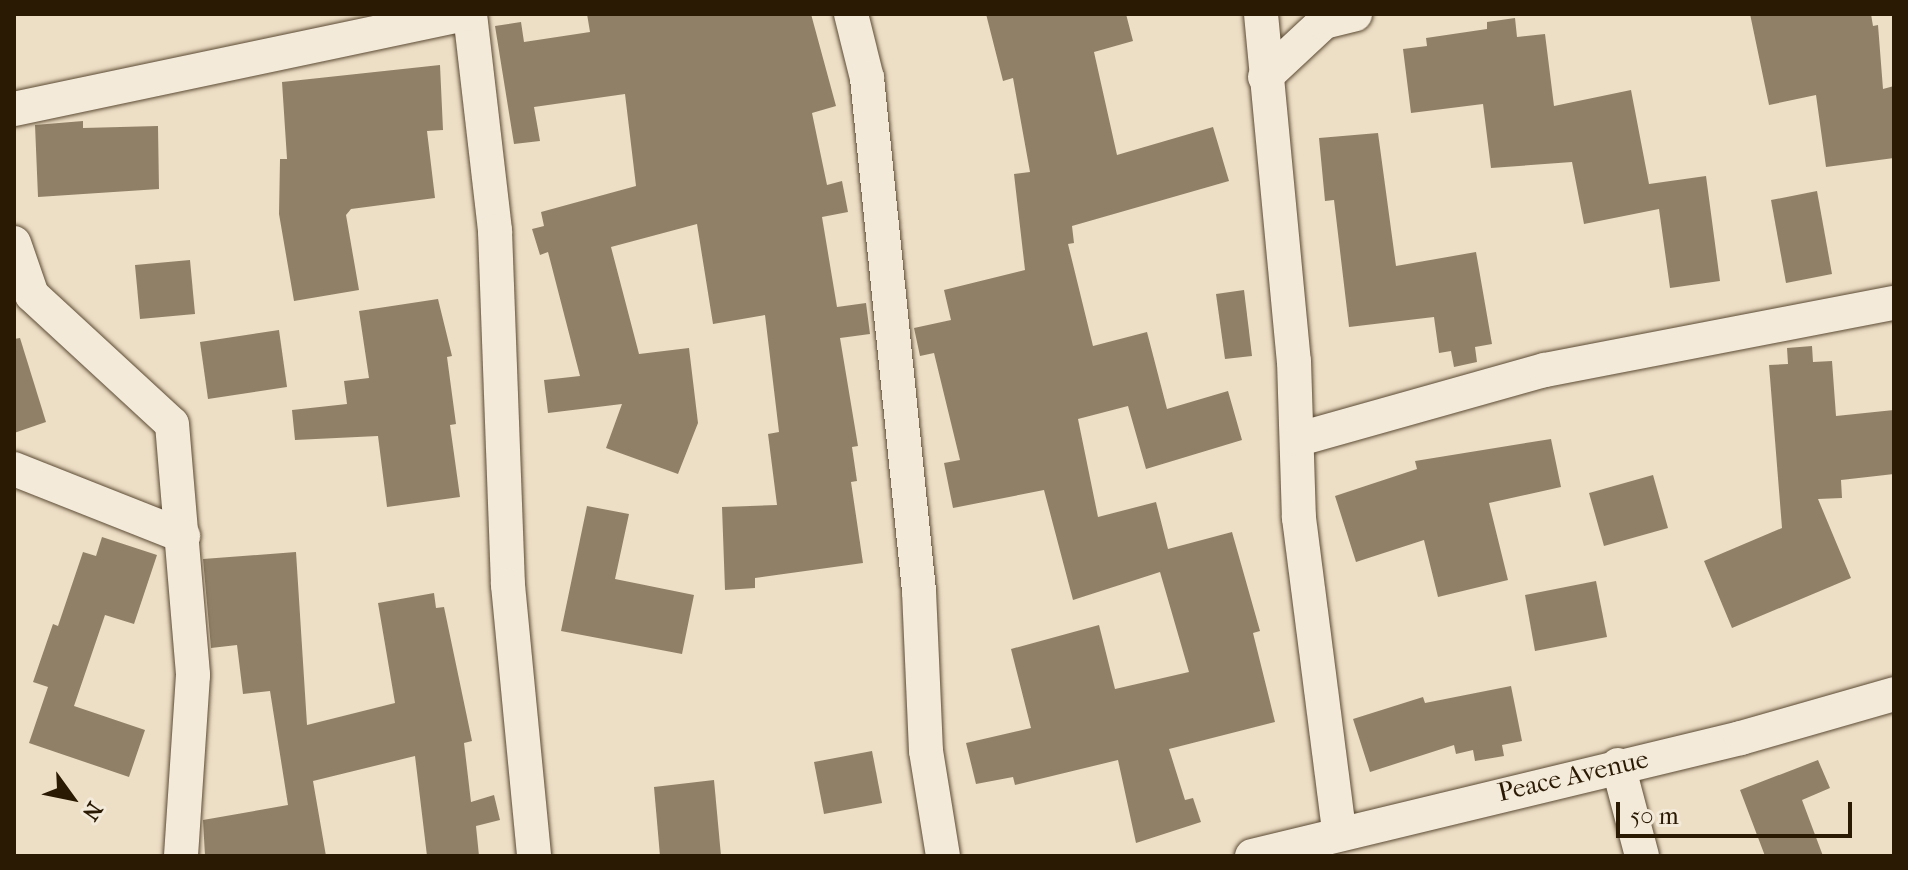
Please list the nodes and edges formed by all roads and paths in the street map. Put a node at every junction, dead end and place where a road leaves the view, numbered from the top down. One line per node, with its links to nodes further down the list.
1 (463, 14): 7 (street)
2 (470, 14): 17 (street)
3 (851, 14): 18 (street)
4 (1261, 14): 6 (street)
5 (1325, 17): 6 (street)
6 (1265, 77): 10 (street)
7 (14, 109)
8 (14, 243): 12 (street)
9 (1894, 303): 10 (street)
10 (1299, 439): 15 (street)
11 (14, 469): 12 (street)
12 (183, 536): 16 (street)
13 (1894, 694): 14 (street, Peace Avenue)
14 (1618, 765): 15 (street, Peace Avenue); 20 (street)
15 (1339, 830): 19 (street, Peace Avenue)
16 (181, 856)
17 (534, 856)
18 (943, 856)
19 (1252, 856)
20 (1642, 856)

